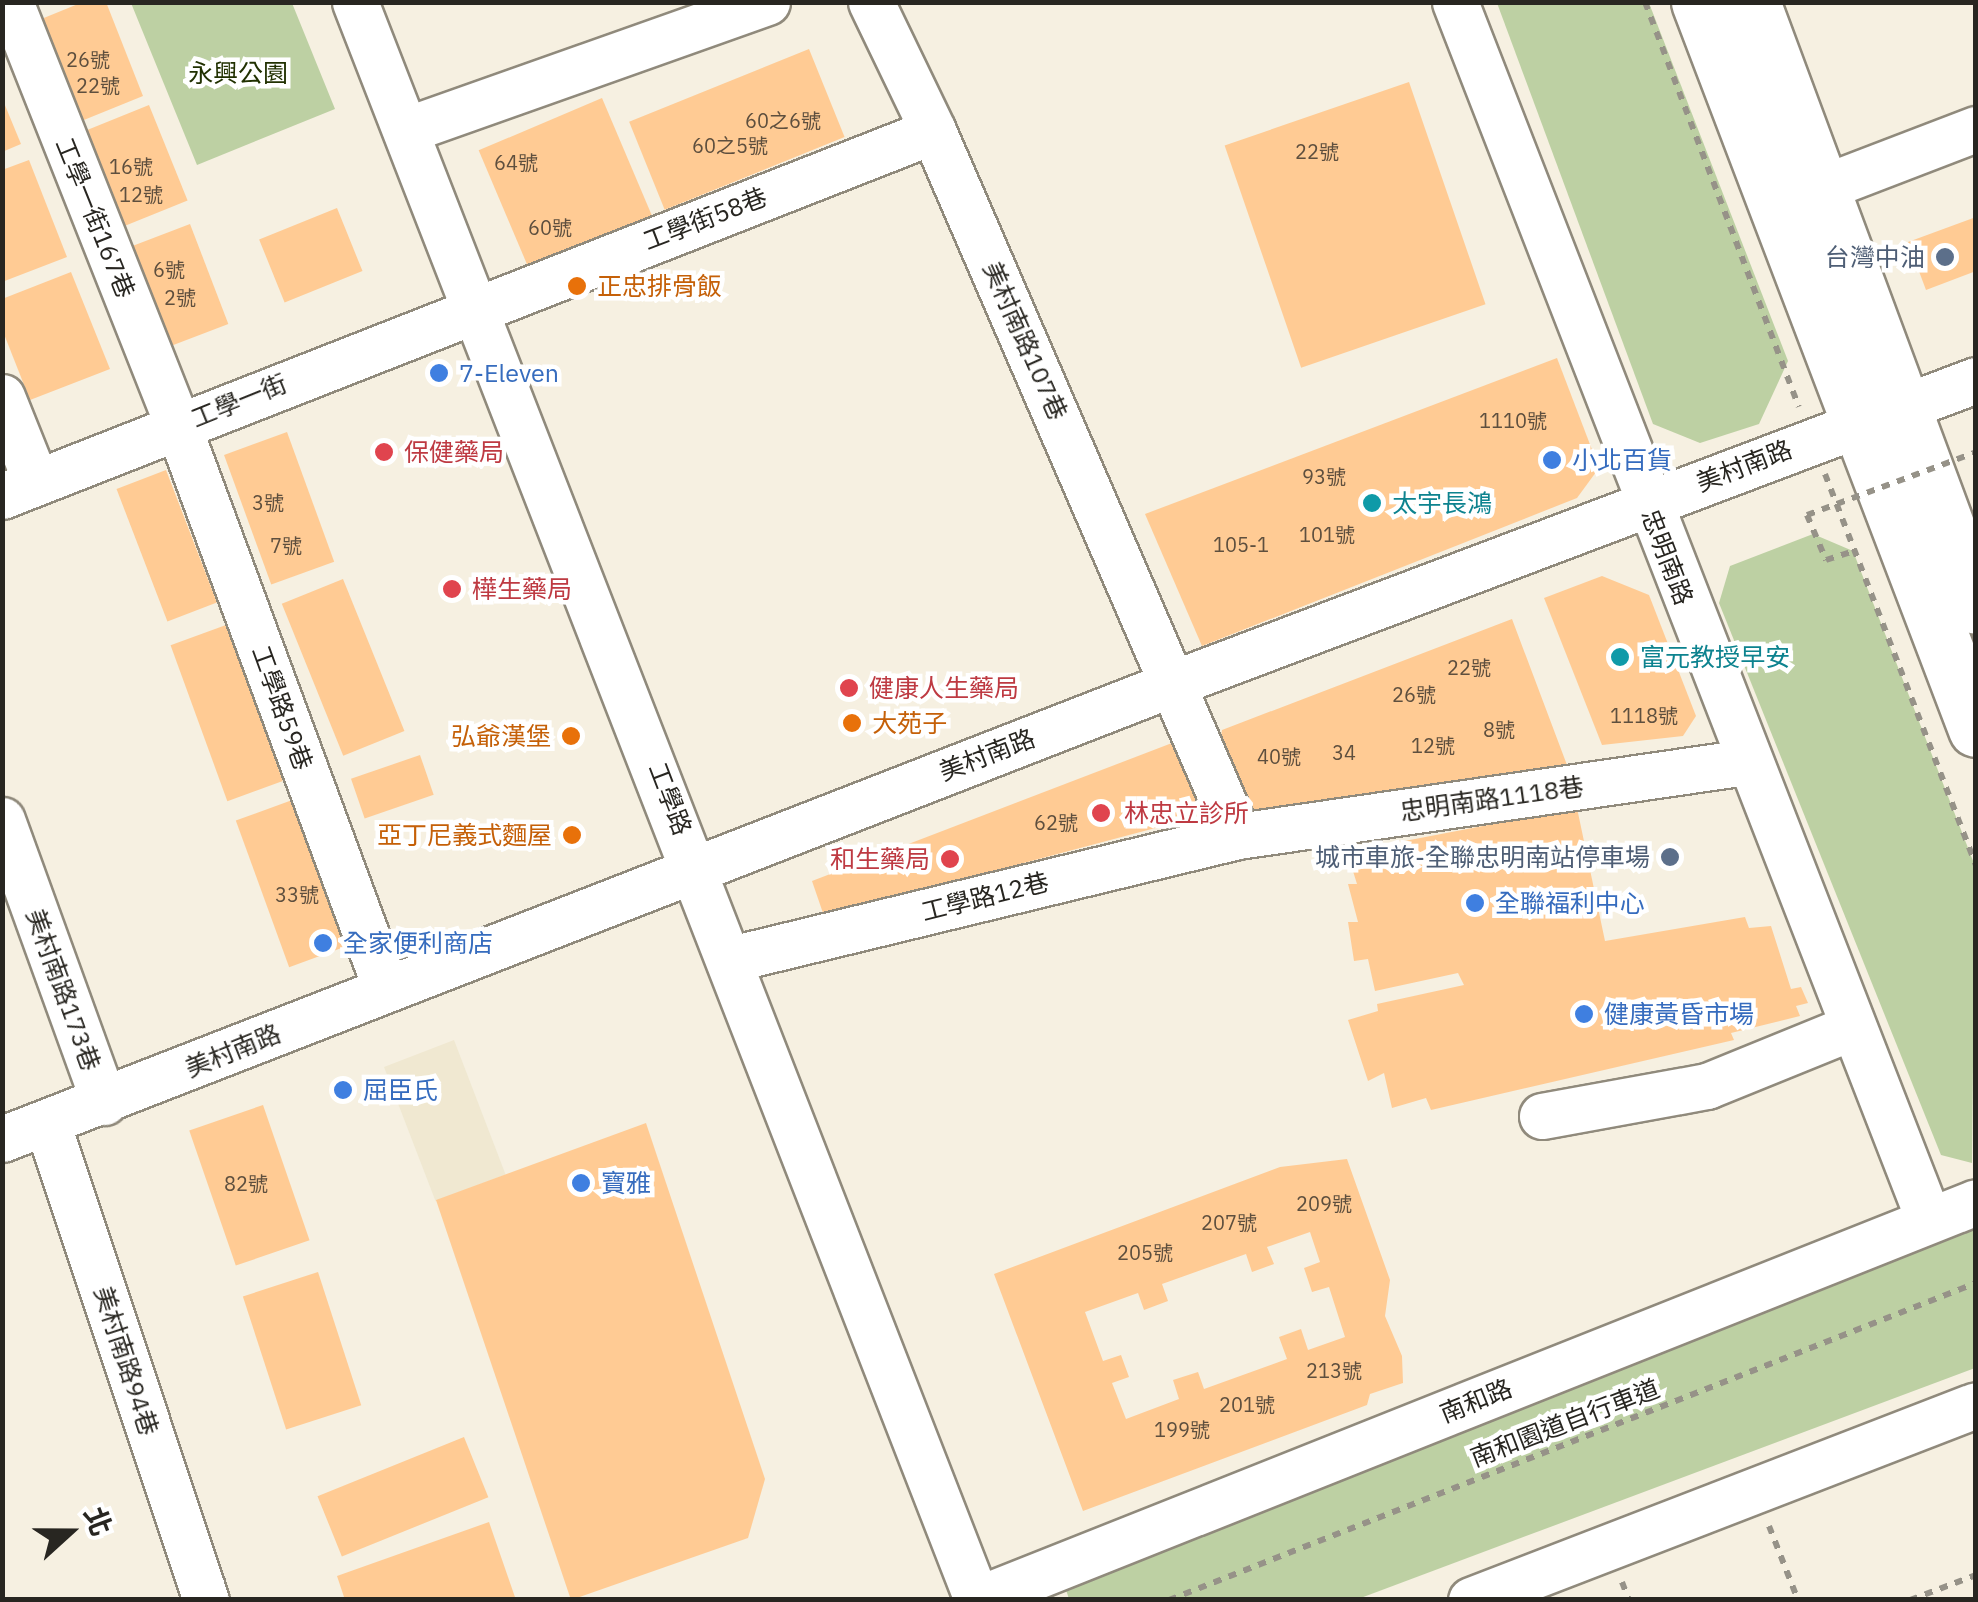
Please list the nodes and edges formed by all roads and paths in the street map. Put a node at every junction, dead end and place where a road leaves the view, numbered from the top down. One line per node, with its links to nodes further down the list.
1 (355, 2): 9 (street, 工學路)
2 (768, 2): 9 (street)
3 (871, 2): 10 (street, 美村南路107巷)
4 (1455, 2): 19 (street, 忠明南路)
5 (1699, 2): 15 (main road)
6 (1752, 2): 11 (main road)
7 (15, 8): 16 (street, 工學一街167巷)
8 (1976, 129): 11 (street)
9 (406, 130): 12 (street, 工學路)
10 (933, 131): 12 (street, 工學街58巷); 22 (street, 美村南路107巷)
11 (1822, 188): 15 (main road)
12 (476, 307): 16 (street, 工學一街); 27 (street, 工學路)
13 (1976, 380): 15 (street, 美村南路)
14 (2, 397): 18 (street)
15 (1882, 415): 19 (street, 美村南路); 20 (main road); 21 (main road)
16 (178, 426): 18 (street, 工學一街); 29 (street, 工學路59巷)
17 (1976, 452): 20 (path, bridge)
18 (19, 489)
19 (1646, 503): 22 (street, 美村南路); 24 (street, 忠明南路)
20 (1902, 534): 23 (main road)
21 (1976, 606)
22 (1174, 682): 26 (street, 美村南路107巷); 27 (street, 美村南路)
23 (1976, 728)
24 (1746, 762): 26 (street, 忠明南路1118巷); 30 (street, 忠明南路)
25 (2, 820): 31 (street, 美村南路173巷)
26 (1238, 836): 28 (street, 工學路12巷)
27 (697, 868): 28 (street, 工學路); 29 (street, 美村南路)
28 (731, 959): 41 (street, 工學路)
29 (386, 989): 31 (street, 美村南路)
30 (1852, 1027): 32 (street); 36 (street, 忠明南路)
31 (104, 1102): 33 (street, 美村南路)
32 (1542, 1116)
33 (47, 1123): 34 (street, 美村南路); 42 (street, 美村南路94巷)
34 (2, 1139)
35 (1976, 1202): 36 (street, 南和路)
36 (1929, 1220): 41 (street, 南和路)
37 (1976, 1283): 43 (path, 南和園道自行車道)
38 (1976, 1405): 39 (street)
39 (1753, 1487): 44 (street); 45 (path)
40 (1976, 1576): 46 (path)
41 (977, 1599)
42 (206, 1600)
43 (1168, 1600)
44 (1471, 1600)
45 (1798, 1600)
46 (1910, 1600)

